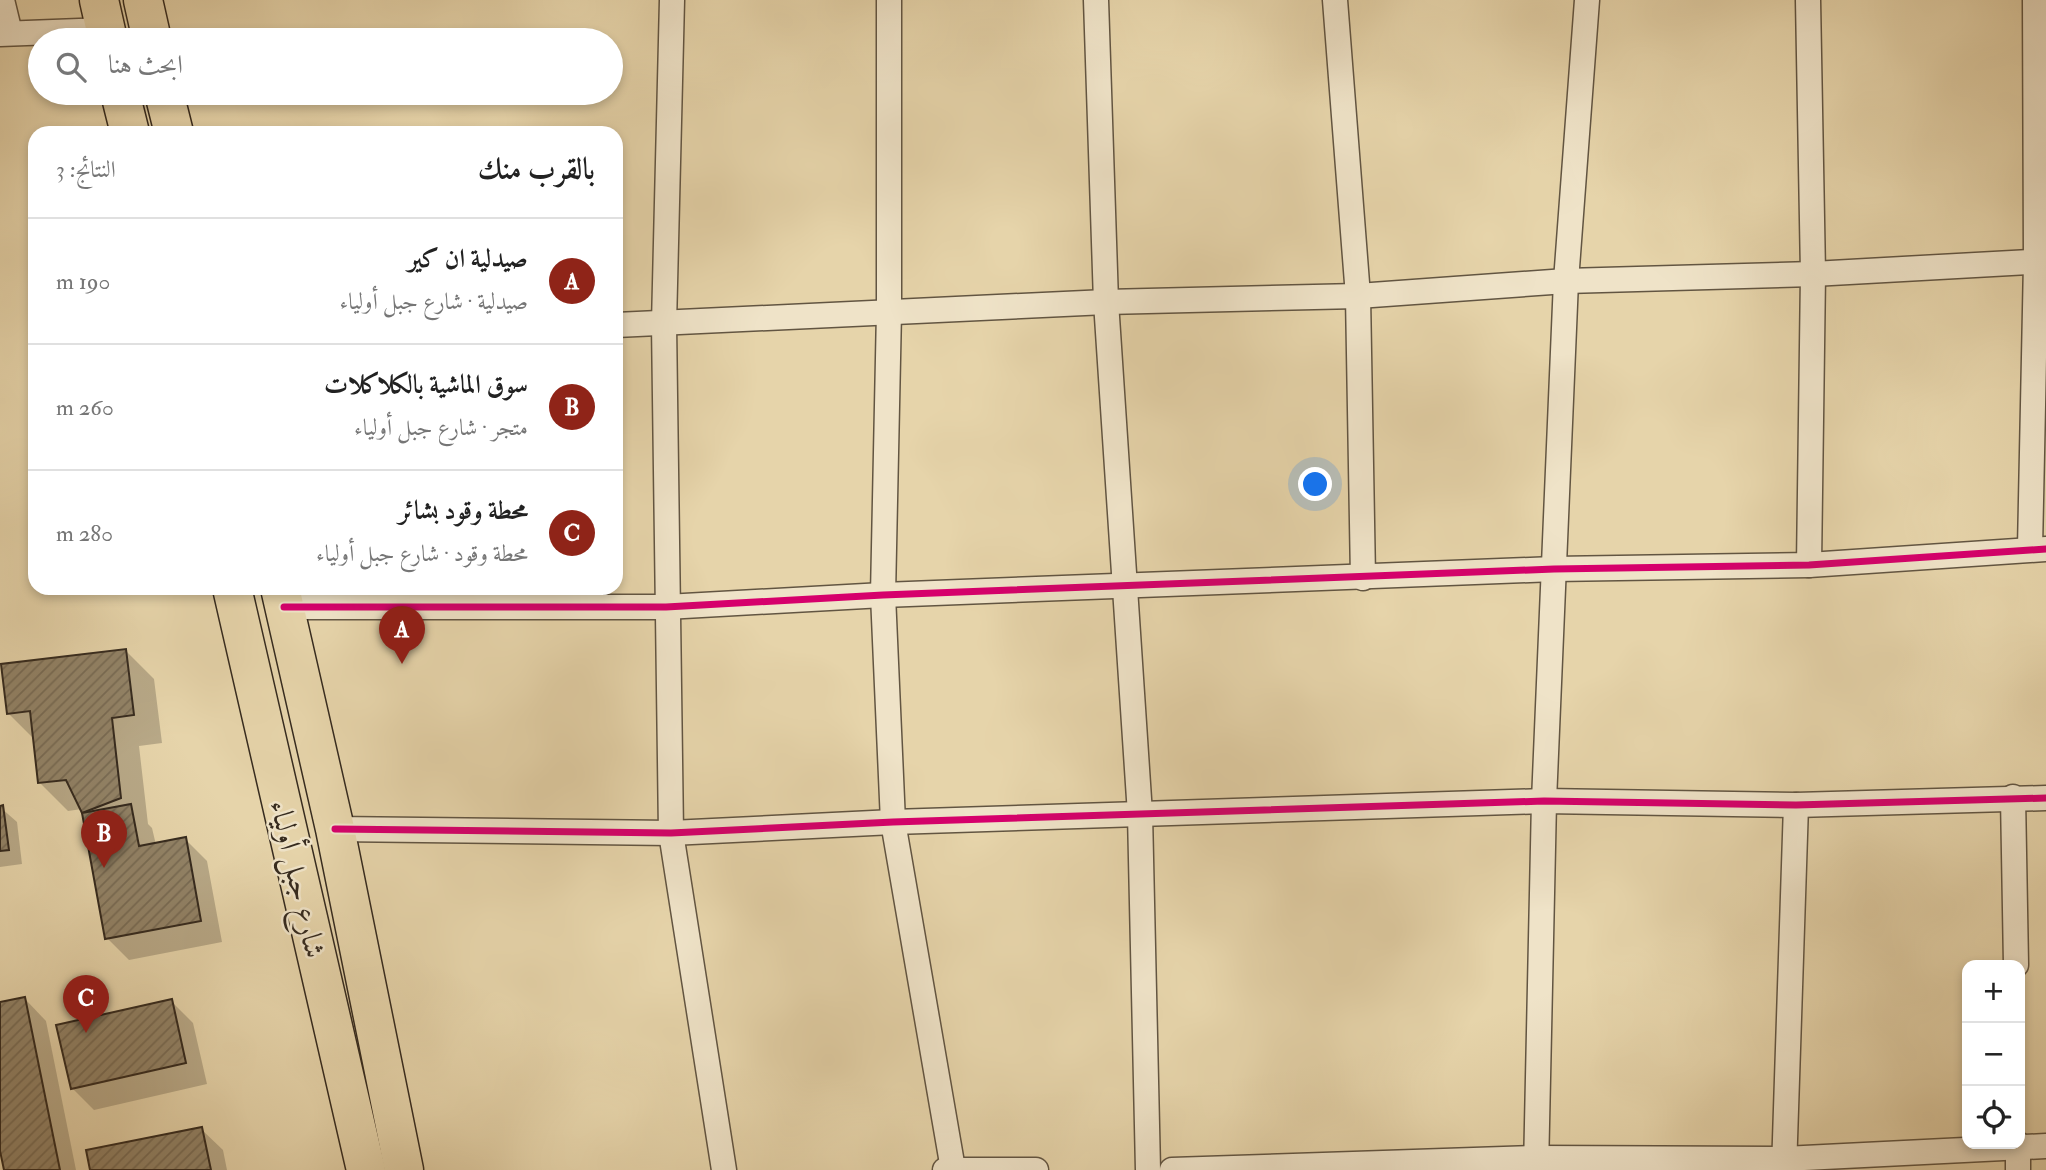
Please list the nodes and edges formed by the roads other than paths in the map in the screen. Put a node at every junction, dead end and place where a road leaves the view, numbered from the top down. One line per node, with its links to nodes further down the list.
1 (2, 0): 14 (street)
2 (143, 0): 12 (main road)
3 (672, 0): 25 (street)
4 (889, 0): 24 (street)
5 (1096, 0): 23 (street)
6 (1335, 0): 22 (street)
7 (1587, 0): 21 (street)
8 (1808, 0): 20 (street)
9 (2035, 0): 19 (street)
10 (104, 23): 11 (street)
11 (59, 28)
12 (149, 28)
13 (28, 31): 14 (street)
14 (5, 34)
15 (123, 105): 17 (main road)
16 (167, 105): 18 (main road)
17 (128, 126)
18 (172, 126)
19 (2041, 262): 20 (street); 27 (street)
20 (1813, 274): 21 (street); 28 (street)
21 (1566, 281): 22 (street); 29 (street)
22 (1358, 296): 23 (street); 30 (street)
23 (1106, 302): 24 (street); 31 (street)
24 (889, 311): 25 (street); 33 (street)
25 (664, 324): 26 (street); 35 (street)
26 (623, 325)
27 (2038, 548): 28 (street)
28 (1809, 565): 29 (street)
29 (1554, 569): 30 (street); 38 (street)
30 (1363, 578): 31 (street)
31 (1126, 587): 33 (street); 40 (street)
32 (234, 595): 50 (main road, شارع جبل أولياء)
33 (883, 595): 35 (street); 41 (street)
34 (282, 597): 35 (street); 42 (main road, شارع جبل أولياء)
35 (666, 607): 43 (street)
36 (2014, 797): 37 (street); 39 (street); 44 (street)
37 (2046, 798)
38 (1544, 801): 39 (street); 40 (street); 47 (street)
39 (1796, 806): 48 (street)
40 (1140, 814): 41 (street); 55 (street)
41 (892, 822): 43 (street); 49 (street)
42 (335, 829): 43 (street); 51 (main road, شارع جبل أولياء)
43 (671, 833): 52 (street)
44 (2016, 960)
45 (2046, 1146): 46 (street)
46 (2018, 1153): 48 (street)
47 (1536, 1164): 48 (street); 56 (street)
48 (1784, 1165)
49 (953, 1169): 53 (street); 54 (street)
50 (366, 1170)
51 (404, 1170)
52 (723, 1170)
53 (946, 1170)
54 (1036, 1170)
55 (1148, 1170)
56 (1172, 1170)

